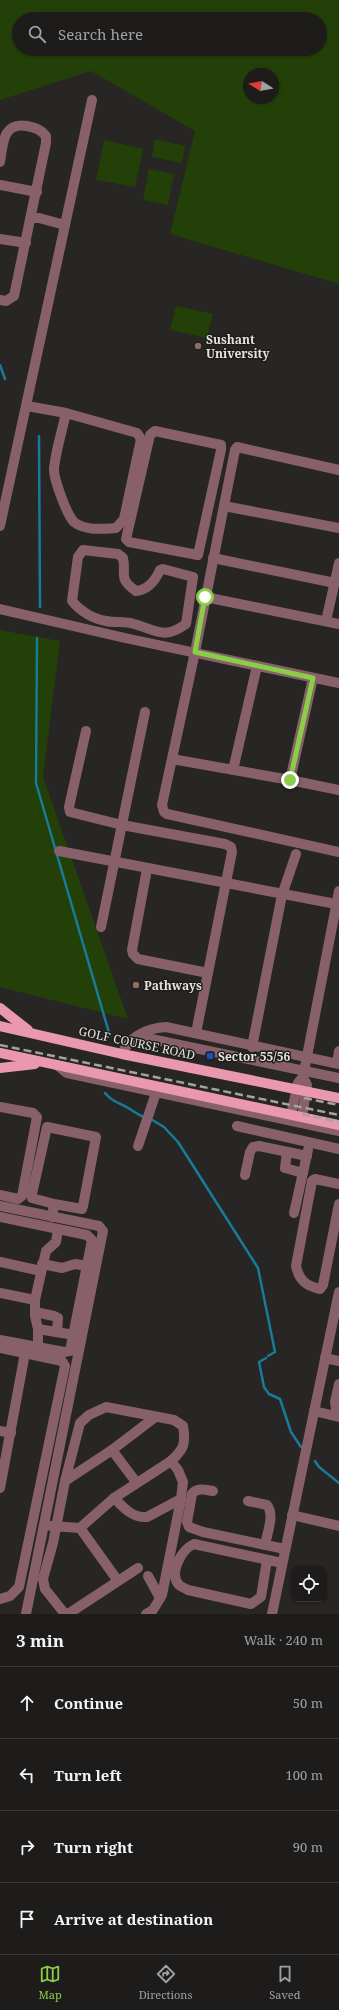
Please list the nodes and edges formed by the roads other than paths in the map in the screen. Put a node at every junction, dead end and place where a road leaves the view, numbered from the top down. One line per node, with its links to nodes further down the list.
1 (92, 100): 6 (street)
2 (0, 162): 4 (street)
3 (0, 185): 4 (street)
4 (37, 192): 5 (street)
5 (32, 218): 6 (street); 8 (street)
6 (65, 225): 10 (street)
7 (0, 239): 8 (street)
8 (26, 243): 9 (street)
9 (0, 300)
10 (27, 406): 11 (street); 16 (street)
11 (66, 413): 11 (street)
12 (339, 470): 14 (street)
13 (211, 495): 14 (street); 15 (street); 15 (street)
14 (224, 505): 15 (street); 18 (street); 19 (street)
15 (209, 507)
16 (1, 515): 17 (street)
17 (0, 526)
18 (339, 528)
19 (213, 558): 21 (street); 22 (street)
20 (339, 563): 21 (street)
21 (335, 583): 24 (street)
22 (205, 597): 24 (street); 28 (street)
23 (0, 609): 27 (street)
24 (326, 621): 26 (street)
25 (128, 623): 25 (street); 27 (street)
26 (339, 624)
27 (125, 638): 28 (street)
28 (195, 652): 29 (street); 34 (street)
29 (257, 666): 30 (street); 35 (street)
30 (313, 678): 31 (street); 36 (street)
31 (339, 684)
32 (145, 712): 38 (street)
33 (86, 731): 38 (street)
34 (172, 759): 35 (street); 40 (street)
35 (233, 770): 36 (street)
36 (290, 780): 37 (street)
37 (339, 790)
38 (122, 825): 42 (street); 44 (street)
39 (59, 851): 42 (street)
40 (339, 852)
41 (296, 854): 46 (street)
42 (114, 862): 43 (street); 49 (street)
43 (147, 869): 44 (street); 50 (street)
44 (226, 884): 46 (street); 50 (street)
45 (339, 891): 47 (street)
46 (282, 895): 47 (street); 56 (street)
47 (336, 904): 48 (street)
48 (337, 915): 60 (street)
49 (101, 927)
50 (208, 973): 53 (street)
51 (0, 1008): 54 (main road)
52 (0, 1026): 54 (main road, GOLF COURSE ROAD)
53 (196, 1033): 55 (street); 56 (street)
54 (35, 1034): 59 (main road, GOLF COURSE ROAD)
55 (137, 1036): 59 (street); 64 (street)
56 (252, 1047): 60 (street)
57 (339, 1052): 62 (street)
58 (0, 1053): 61 (main road)
59 (122, 1054): 67 (main road, GOLF COURSE ROAD)
60 (306, 1056): 62 (street); 64 (street)
61 (45, 1063): 63 (main road); 66 (main road)
62 (338, 1063)
63 (0, 1068)
64 (304, 1074): 65 (street); 67 (street)
65 (339, 1078)
66 (157, 1090): 70 (main road); 74 (street); 76 (street)
67 (301, 1090): 68 (main road, GOLF COURSE ROAD); 70 (street); 71 (street)
68 (339, 1098)
69 (0, 1106): 83 (street)
70 (291, 1115): 71 (main road)
71 (302, 1117): 72 (main road)
72 (339, 1125)
73 (237, 1126): 75 (street)
74 (339, 1131)
75 (310, 1142): 77 (street); 79 (street)
76 (138, 1146)
77 (339, 1149)
78 (287, 1152): 79 (street); 80 (street); 81 (street)
79 (307, 1156): 80 (street)
80 (303, 1172): 87 (street)
81 (245, 1175)
82 (339, 1184): 85 (street)
83 (0, 1195)
84 (54, 1204): 84 (street); 89 (street)
85 (339, 1204)
86 (0, 1206): 89 (street)
87 (294, 1213)
88 (0, 1217): 90 (street)
89 (52, 1217): 125 (street)
90 (58, 1230): 92 (street); 93 (street)
91 (0, 1262): 93 (street)
92 (87, 1266): 93 (street); 101 (street)
93 (41, 1268): 96 (street)
94 (339, 1292): 97 (street)
95 (0, 1293): 96 (street)
96 (34, 1300): 98 (street)
97 (338, 1304): 106 (street)
98 (34, 1312): 99 (street); 100 (street)
99 (38, 1329): 100 (street); 103 (street)
100 (57, 1332): 101 (street)
101 (74, 1335): 103 (street)
102 (0, 1340): 103 (street)
103 (38, 1347)
104 (0, 1348): 105 (street)
105 (25, 1353): 114 (street); 137 (street)
106 (325, 1358): 107 (street); 110 (street)
107 (339, 1361)
108 (339, 1384): 109 (street)
109 (339, 1410)
110 (314, 1411): 111 (street); 124 (street)
111 (339, 1417)
112 (154, 1418): 115 (street); 116 (street); 117 (street)
113 (0, 1431): 114 (street)
114 (11, 1433): 119 (street)
115 (112, 1450): 117 (street); 118 (street)
116 (171, 1461): 118 (street); 122 (street)
117 (65, 1481): 126 (street)
118 (136, 1482): 121 (street)
119 (0, 1488)
120 (213, 1491): 129 (street)
121 (114, 1498): 122 (street); 128 (street)
122 (181, 1499): 136 (street)
123 (248, 1501): 129 (street)
124 (292, 1515): 127 (street); 130 (street)
125 (44, 1523): 126 (street); 138 (street)
126 (57, 1526): 128 (street); 139 (street)
127 (339, 1526)
128 (80, 1528): 135 (street)
129 (265, 1545): 130 (street)
130 (285, 1549): 132 (street)
131 (268, 1560): 131 (street); 132 (street)
132 (282, 1564): 141 (street)
133 (138, 1568): 135 (street)
134 (148, 1576): 136 (street)
135 (118, 1581): 139 (street)
136 (160, 1598): 140 (street)
137 (0, 1599)
138 (26, 1614)
139 (67, 1614)
140 (146, 1614)
141 (272, 1614)

